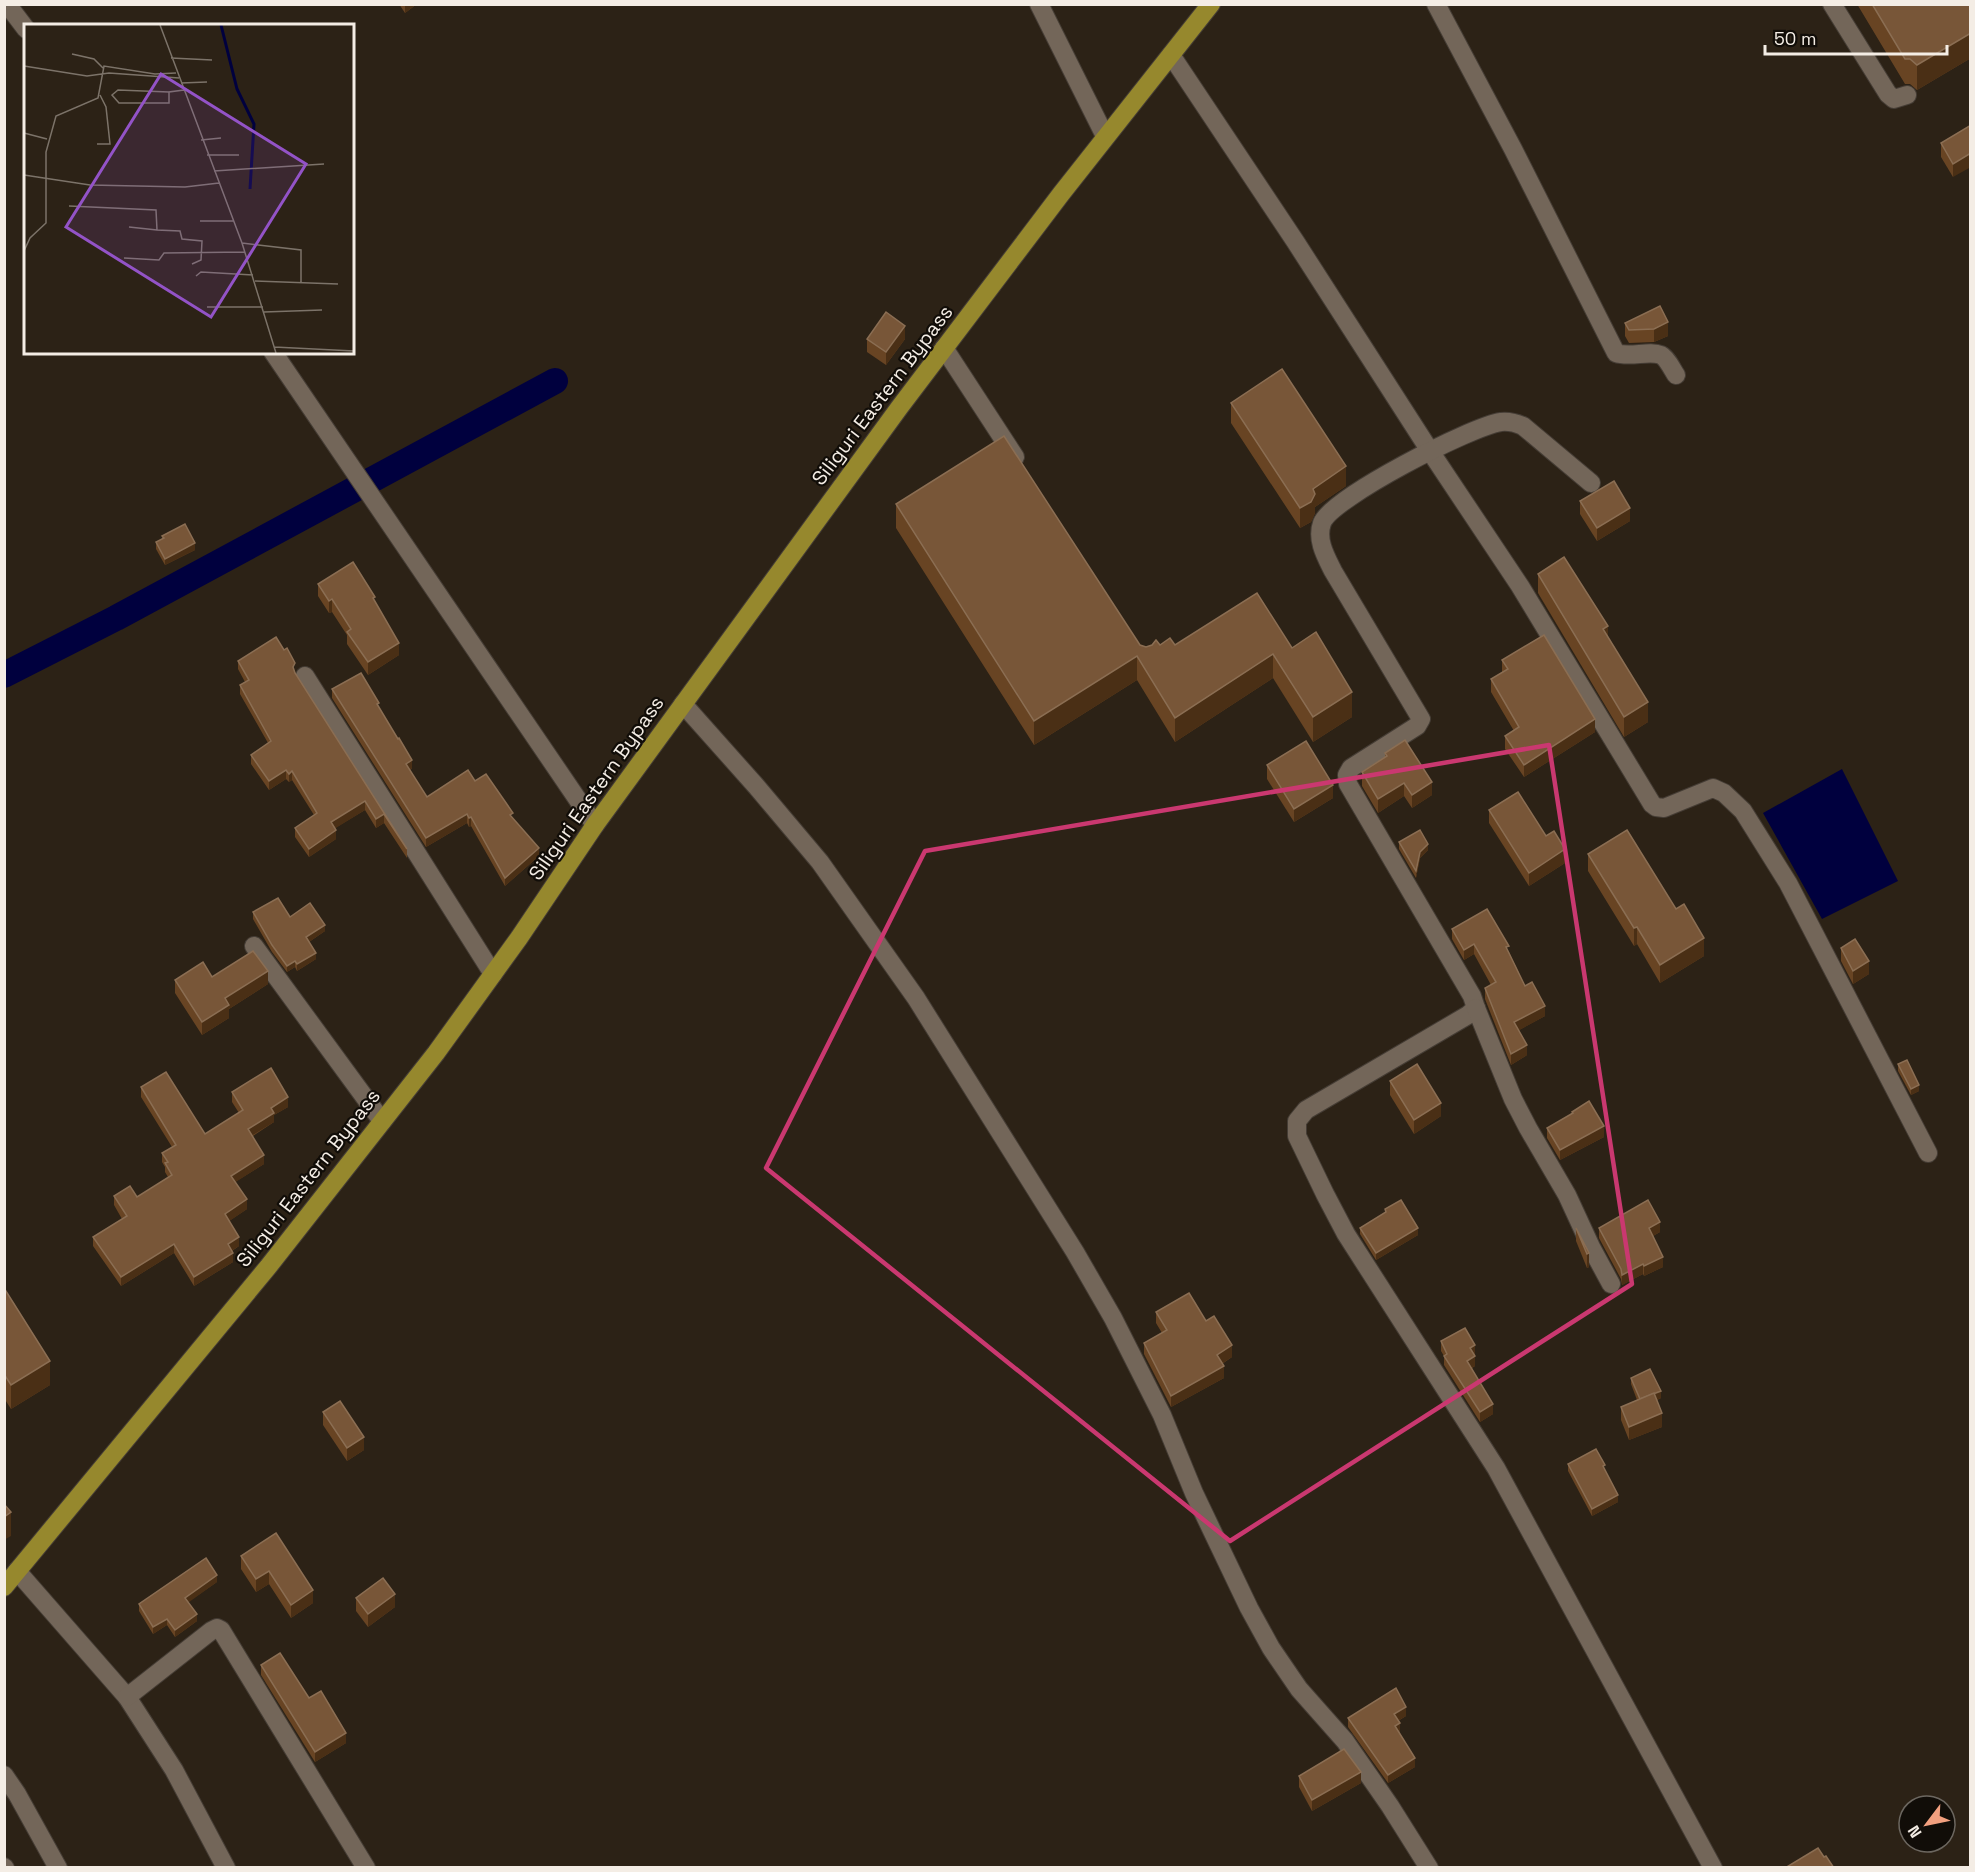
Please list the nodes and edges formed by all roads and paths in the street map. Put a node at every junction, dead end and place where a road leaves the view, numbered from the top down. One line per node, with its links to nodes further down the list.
1 (7, 4): 6 (street)
2 (1039, 4): 9 (street)
3 (1211, 4): 7 (main road, Siliguri Eastern Bypass)
4 (1436, 4): 12 (street)
5 (1832, 4): 8 (street)
6 (24, 26)
7 (1171, 55): 9 (main road, Siliguri Eastern Bypass); 13 (street)
8 (1907, 95)
9 (1106, 136): 10 (main road, Siliguri Eastern Bypass)
10 (944, 348): 14 (street); 17 (main road, Siliguri Eastern Bypass)
11 (274, 354): 18 (street)
12 (1676, 375)
13 (1430, 451): 15 (street); 21 (street); 23 (street)
14 (1022, 469)
15 (1591, 483)
16 (305, 676): 20 (street)
17 (683, 704): 18 (main road, Siliguri Eastern Bypass); 32 (street)
18 (595, 825): 20 (main road, Siliguri Eastern Bypass)
19 (254, 946): 22 (street)
20 (493, 974): 22 (main road, Siliguri Eastern Bypass)
21 (1476, 1008): 24 (street); 33 (street)
22 (382, 1121): 25 (main road, Siliguri Eastern Bypass)
23 (1928, 1153)
24 (1611, 1284)
25 (17, 1571): 26 (main road, Siliguri Eastern Bypass); 27 (street)
26 (4, 1587)
27 (127, 1697): 30 (street); 31 (street)
28 (4, 1775): 29 (street)
29 (58, 1868)
30 (226, 1868)
31 (366, 1868)
32 (1429, 1868)
33 (1713, 1868)

